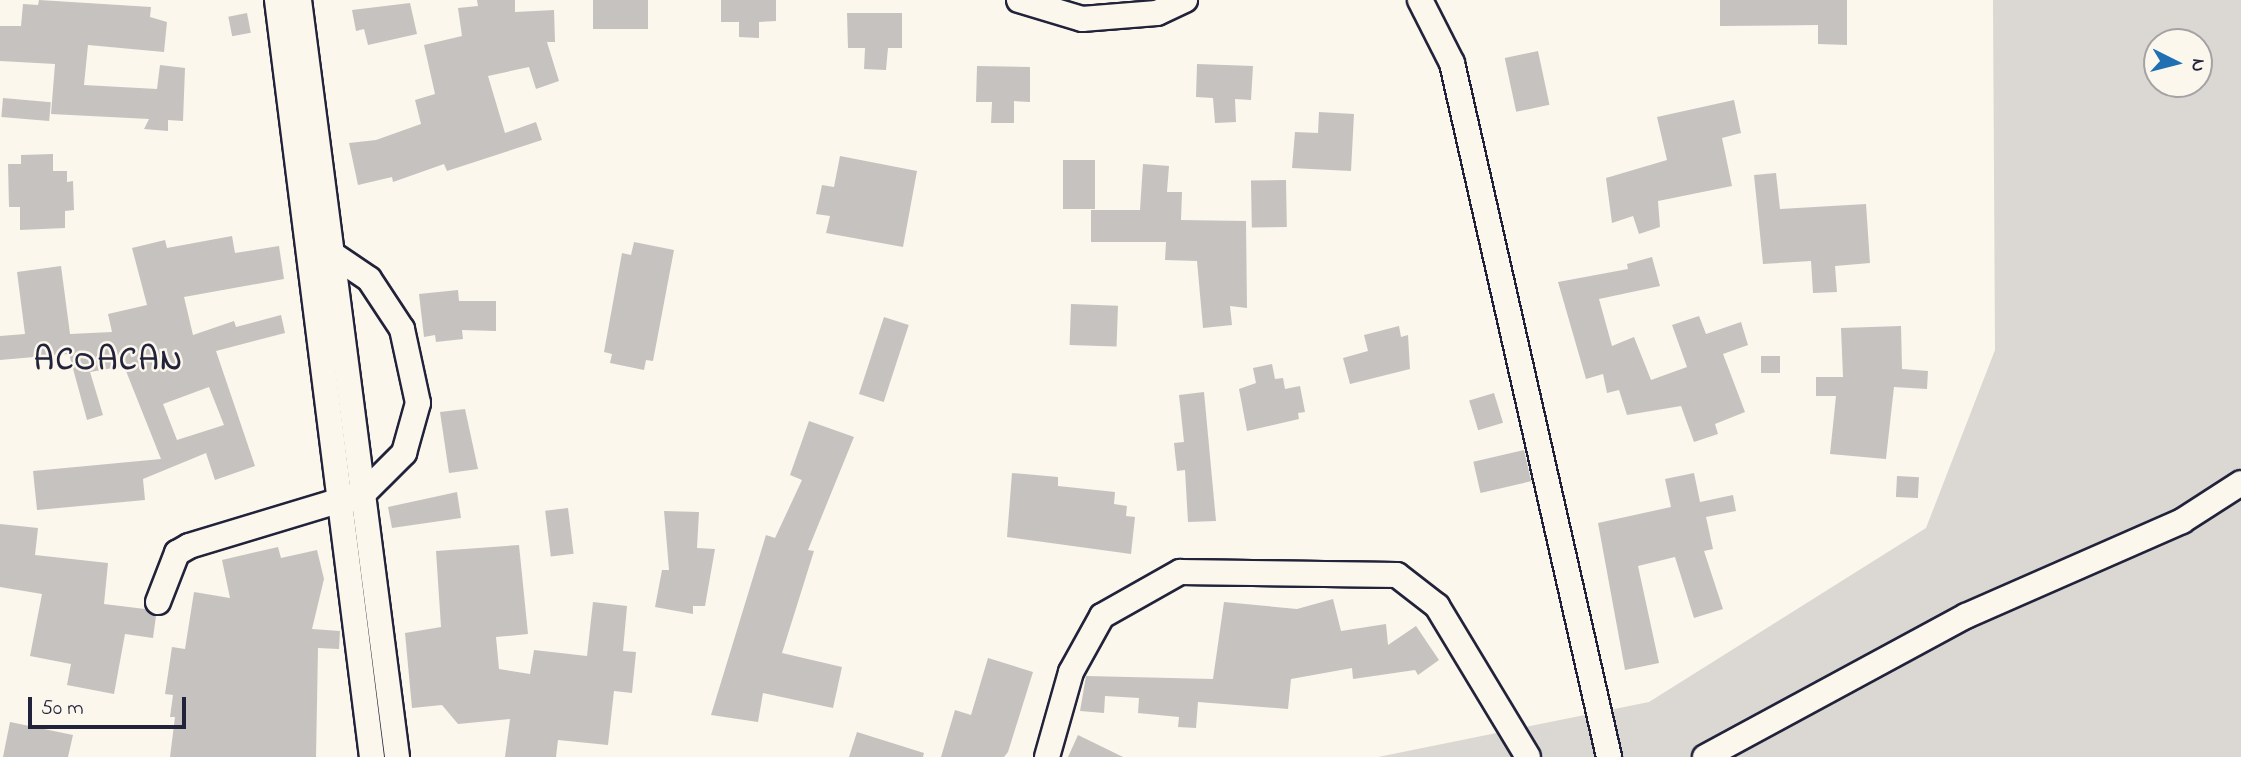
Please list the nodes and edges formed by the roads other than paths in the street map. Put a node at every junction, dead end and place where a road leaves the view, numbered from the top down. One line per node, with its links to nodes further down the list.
1 (277, 0): 9 (street)
2 (299, 0): 6 (street)
3 (1019, 0): 4 (street)
4 (1185, 0)
5 (1420, 0): 15 (street)
6 (335, 256): 8 (street); 8 (street)
7 (2241, 483): 16 (street)
8 (364, 493): 9 (street); 12 (street)
9 (339, 502): 10 (street); 11 (street)
10 (158, 602)
11 (372, 757)
12 (397, 757)
13 (1047, 757): 14 (street)
14 (1528, 757)
15 (1609, 757)
16 (1705, 757)

